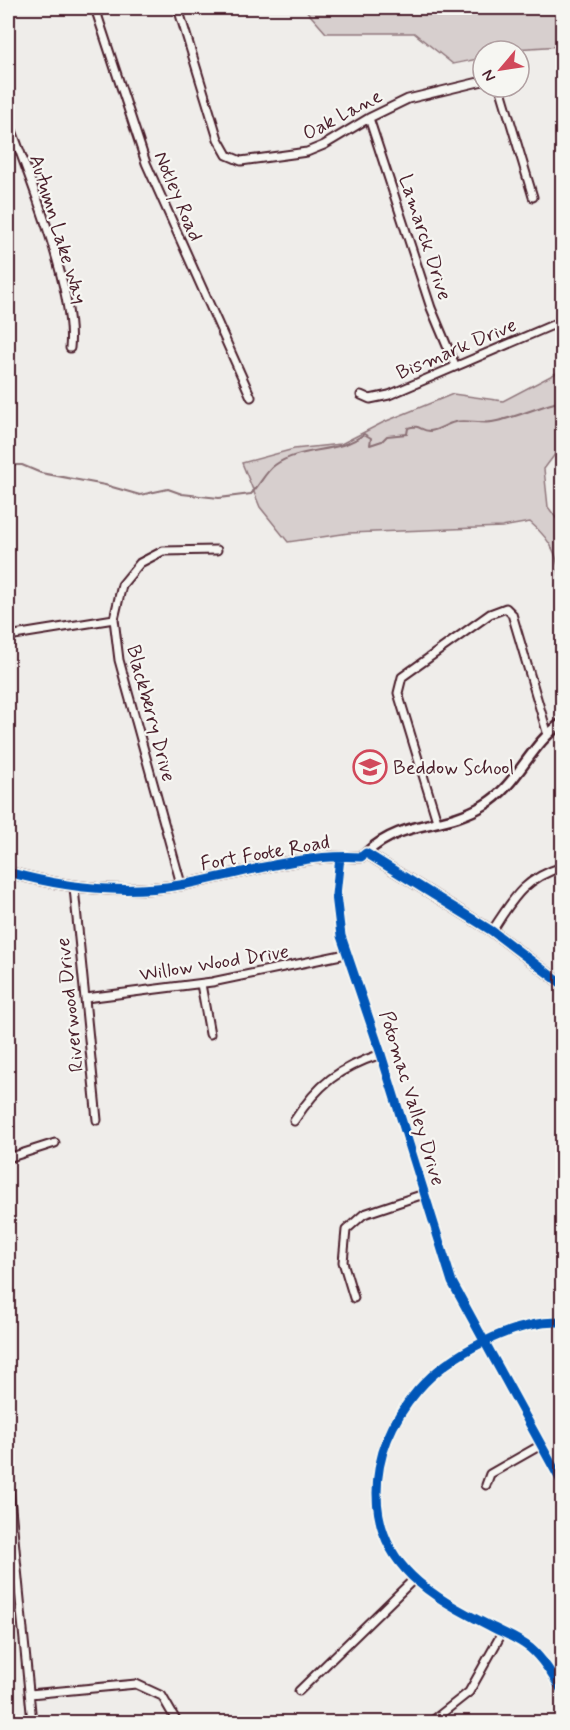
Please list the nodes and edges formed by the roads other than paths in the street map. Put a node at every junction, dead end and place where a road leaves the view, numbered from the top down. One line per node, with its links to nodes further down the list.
1 (95, 8): 12 (street, Notley Road)
2 (178, 8): 5 (street, Oak Lane)
3 (471, 83): 5 (street, Oak Lane)
4 (504, 99): 7 (street)
5 (369, 118): 10 (street, Lamarck Drive)
6 (8, 122): 9 (street, Autumn Lake Way)
7 (533, 197)
8 (562, 321): 10 (street, Bismark Drive)
9 (70, 348)
10 (455, 365): 11 (street, Bismark Drive)
11 (361, 395)
12 (251, 397)
13 (217, 550): 14 (street, Blackberry Drive)
14 (114, 619): 15 (street); 23 (street, Blackberry Drive)
15 (8, 636)
16 (562, 723): 17 (street)
17 (547, 732): 18 (street); 18 (street)
18 (436, 821): 19 (street)
19 (366, 853): 20 (street, Fort Foote Road); 25 (street)
20 (340, 857): 23 (street, Fort Foote Road); 26 (street, Potomac Valley Drive)
21 (562, 867): 25 (street)
22 (8, 872): 24 (street, Fort Foote Road)
23 (182, 884): 24 (street, Fort Foote Road)
24 (74, 888): 29 (street, Riverwood Drive)
25 (492, 931): 28 (street)
26 (346, 954): 27 (street, Willow Wood Drive); 31 (street, Potomac Valley Drive)
27 (201, 984): 29 (street, Willow Wood Drive); 30 (street)
28 (562, 984)
29 (86, 998): 32 (street, Riverwood Drive)
30 (210, 1034)
31 (381, 1054): 33 (street); 36 (street, Potomac Valley Drive)
32 (97, 1120)
33 (294, 1121)
34 (55, 1143): 35 (street)
35 (8, 1158)
36 (424, 1194): 37 (street); 39 (street, Potomac Valley Drive)
37 (354, 1298)
38 (562, 1322): 39 (street)
39 (484, 1343): 40 (street, Potomac Valley Drive); 44 (street)
40 (541, 1445): 42 (street, Potomac Valley Drive); 43 (street)
41 (8, 1477): 48 (street)
42 (562, 1483)
43 (486, 1485)
44 (413, 1580): 45 (street); 46 (street)
45 (502, 1633): 47 (street); 51 (street)
46 (299, 1690)
47 (562, 1691)
48 (30, 1694): 49 (street); 50 (street)
49 (32, 1722)
50 (177, 1722)
51 (431, 1722)

